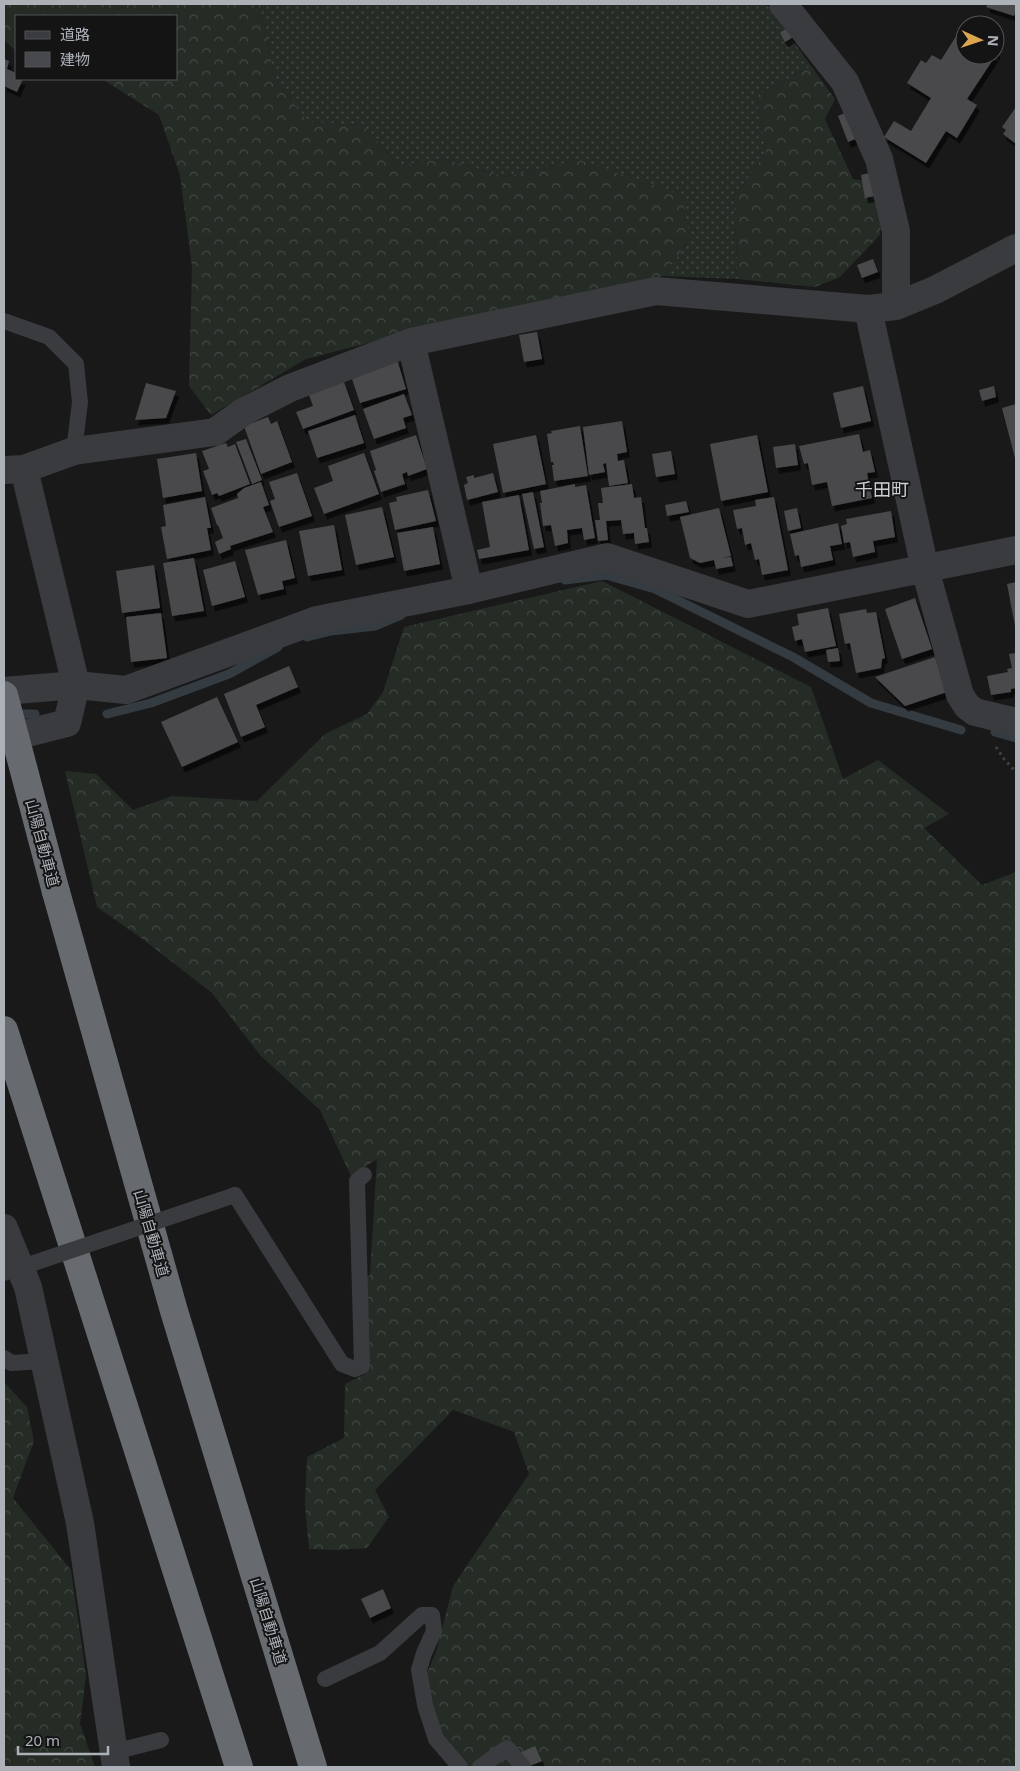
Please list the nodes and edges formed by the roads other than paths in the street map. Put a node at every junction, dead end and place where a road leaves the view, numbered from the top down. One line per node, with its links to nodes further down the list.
1 (783, 4): 3 (street)
2 (1016, 248): 3 (street)
3 (896, 306): 4 (street)
4 (868, 309): 6 (street); 10 (street)
5 (4, 321): 7 (lane)
6 (411, 342): 7 (street); 11 (street)
7 (74, 451): 8 (street)
8 (14, 470): 12 (street)
9 (1016, 550): 10 (street)
10 (926, 569): 11 (street); 14 (street)
11 (469, 590): 12 (street)
12 (76, 685): 13 (street); 15 (street)
13 (4, 693): 26 (highway, 山陽自動車道, bridge)
14 (1016, 722)
15 (4, 739)
16 (4, 1030): 25 (highway)
17 (364, 1175): 19 (lane, bridge)
18 (4, 1228): 21 (street)
19 (4, 1273)
20 (4, 1358): 21 (lane)
21 (44, 1361): 24 (street)
22 (326, 1679): 27 (lane)
23 (161, 1740): 24 (lane)
24 (115, 1759)
25 (239, 1767)
26 (313, 1767)
27 (460, 1767)
28 (480, 1767): 29 (lane)
29 (523, 1767)

